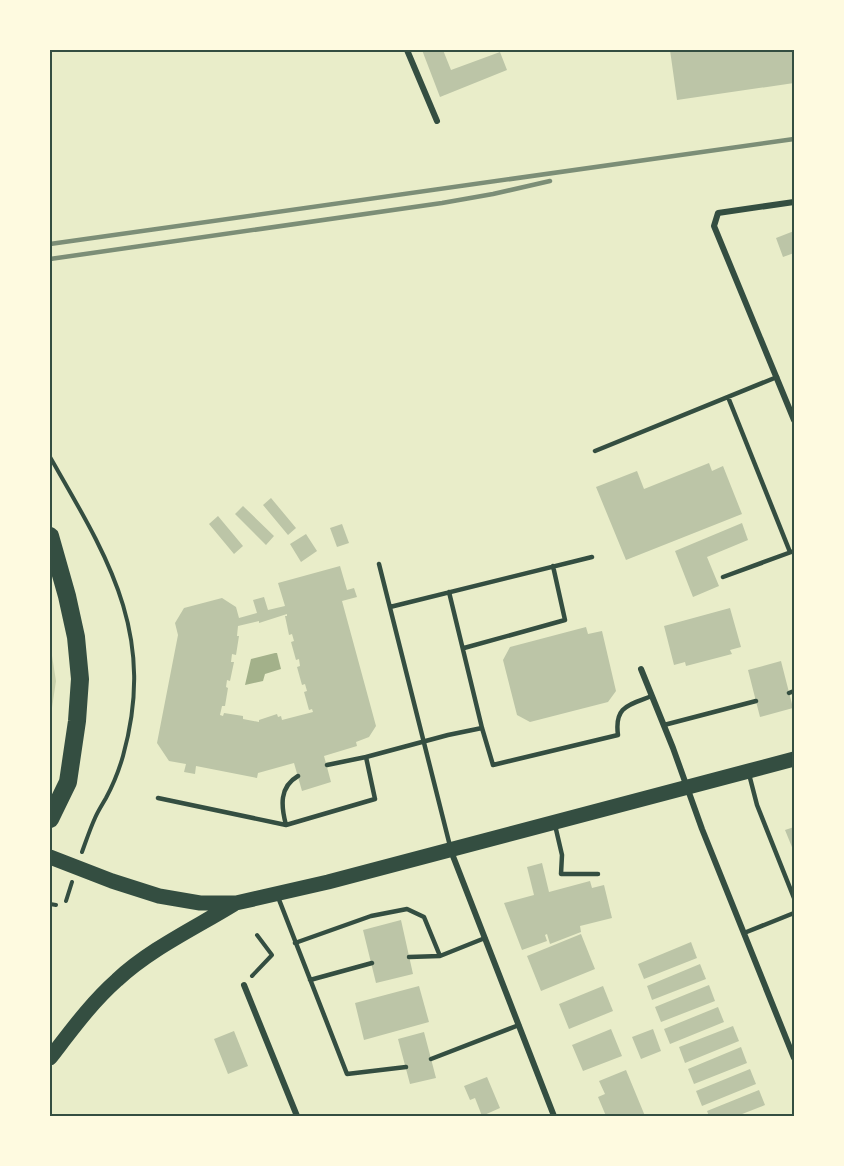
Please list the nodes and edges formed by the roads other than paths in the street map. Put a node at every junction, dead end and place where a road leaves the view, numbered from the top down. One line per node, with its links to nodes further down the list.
1 (407, 50): 2 (street)
2 (437, 121)
3 (795, 202): 4 (street)
4 (777, 377): 5 (lane); 6 (street)
5 (728, 397): 7 (lane); 9 (lane)
6 (795, 420)
7 (595, 451)
8 (50, 536): 30 (highway)
9 (792, 552): 13 (lane)
10 (592, 557): 12 (lane)
11 (379, 564): 15 (lane)
12 (554, 566): 14 (lane); 16 (lane)
13 (723, 577)
14 (449, 592): 15 (lane); 16 (lane)
15 (390, 607): 22 (lane)
16 (464, 648): 21 (lane)
17 (641, 669): 18 (street)
18 (652, 696): 20 (street); 21 (lane)
19 (756, 701): 20 (lane)
20 (664, 726): 28 (street)
21 (482, 728): 22 (lane)
22 (423, 741): 23 (lane); 33 (lane)
23 (366, 757): 25 (lane); 32 (lane)
24 (795, 759): 26 (main road)
25 (327, 765)
26 (749, 771): 28 (main road); 37 (lane)
27 (298, 776): 32 (lane)
28 (687, 787): 31 (main road); 40 (street)
29 (158, 798): 32 (lane)
30 (50, 819)
31 (555, 822): 33 (main road); 35 (lane)
32 (286, 825)
33 (451, 850): 36 (main road); 41 (street)
34 (50, 857): 38 (main road)
35 (598, 874)
36 (277, 895): 38 (main road); 42 (lane)
37 (795, 898)
38 (236, 903): 49 (main road)
39 (795, 913): 40 (lane)
40 (744, 933): 50 (street)
41 (485, 938): 43 (lane); 48 (street)
42 (295, 942): 43 (lane); 46 (lane)
43 (440, 956): 44 (lane)
44 (409, 957)
45 (372, 963): 46 (lane)
46 (310, 980): 52 (lane)
47 (244, 986): 53 (street)
48 (519, 1025): 51 (lane); 54 (street)
49 (50, 1058)
50 (795, 1058)
51 (431, 1059)
52 (406, 1067)
53 (297, 1116)
54 (554, 1116)

